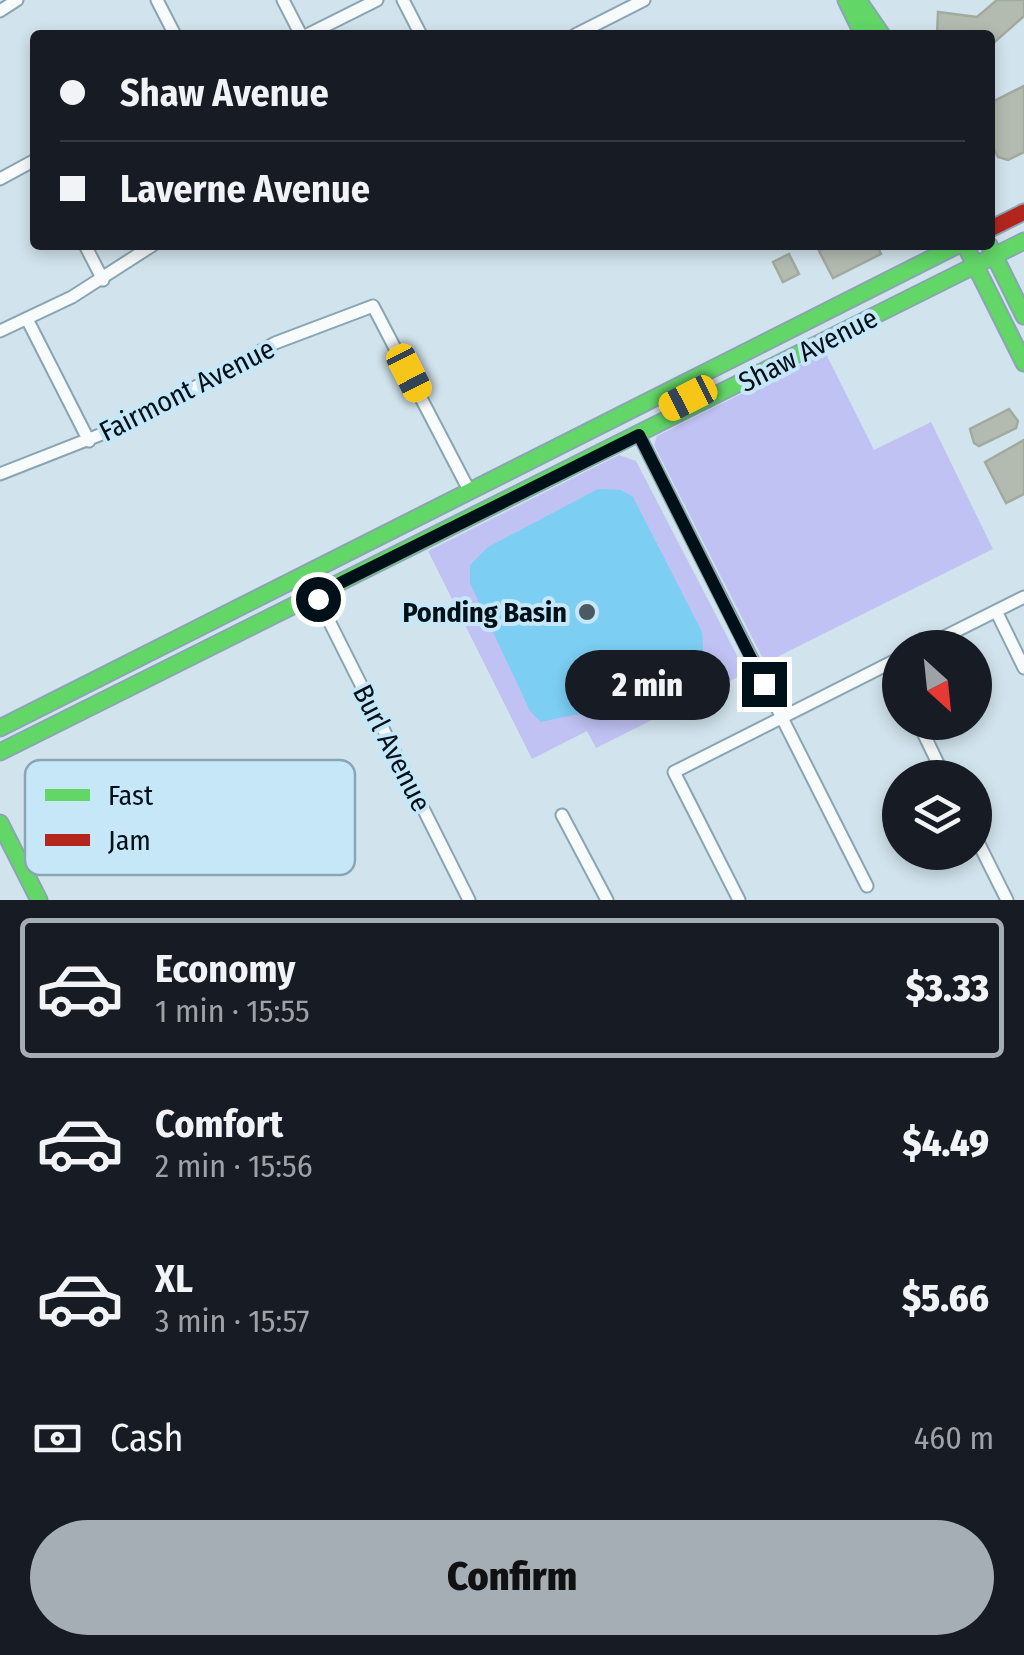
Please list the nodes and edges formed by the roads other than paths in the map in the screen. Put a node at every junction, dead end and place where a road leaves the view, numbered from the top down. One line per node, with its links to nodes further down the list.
1 (17, 0): 11 (street)
2 (176, 0): 10 (street)
3 (283, 0): 13 (street)
4 (377, 0): 14 (street)
5 (404, 0): 15 (street)
6 (644, 0): 16 (street)
7 (846, 0): 17 (main road)
8 (858, 0): 18 (main road)
9 (869, 0): 19 (main road)
10 (159, 4): 12 (street)
11 (0, 11)
12 (172, 30)
13 (301, 30)
14 (314, 30)
15 (419, 30)
16 (585, 30)
17 (860, 30)
18 (880, 30)
19 (882, 30)
20 (30, 163): 21 (street)
21 (0, 179)
22 (1024, 212): 23 (main road)
23 (995, 226)
24 (1024, 241): 29 (main road, Shaw Avenue)
25 (88, 250): 32 (street)
26 (147, 250): 32 (street)
27 (951, 250): 36 (main road, Shaw Avenue)
28 (965, 250): 31 (main road)
29 (995, 250)
30 (991, 251): 31 (main road, Shaw Avenue); 33 (main road)
31 (976, 266): 37 (main road); 39 (main road, Shaw Avenue)
32 (103, 280): 34 (street)
33 (1024, 316)
34 (27, 319): 35 (street); 41 (street)
35 (0, 331)
36 (785, 336): 38 (main road, Shaw Avenue); 39 (main road)
37 (1024, 363)
38 (692, 383): 40 (main road); 43 (main road, Shaw Avenue)
39 (688, 411): 40 (main road, Shaw Avenue)
40 (639, 435): 44 (main road, Shaw Avenue); 52 (street)
41 (89, 441): 42 (street, Fairmont Avenue); 43 (street, Fairmont Avenue)
42 (0, 474)
43 (470, 492): 44 (main road); 45 (main road, Shaw Avenue)
44 (421, 543): 46 (main road, Shaw Avenue)
45 (358, 549): 46 (main road); 53 (main road, Shaw Avenue)
46 (316, 595): 54 (main road, Shaw Avenue); 62 (street, Burl Avenue)
47 (1024, 597): 48 (street)
48 (996, 612): 49 (street); 51 (street)
49 (959, 630)
50 (882, 667): 52 (street)
51 (1024, 668)
52 (781, 718): 60 (street); 64 (street)
53 (0, 728)
54 (0, 752)
55 (562, 815): 63 (street)
56 (0, 824): 58 (main road)
57 (992, 870): 65 (street)
58 (25, 873)
59 (26, 875): 61 (main road)
60 (866, 886)
61 (39, 900)
62 (469, 900)
63 (606, 900)
64 (739, 900)
65 (1007, 900)

